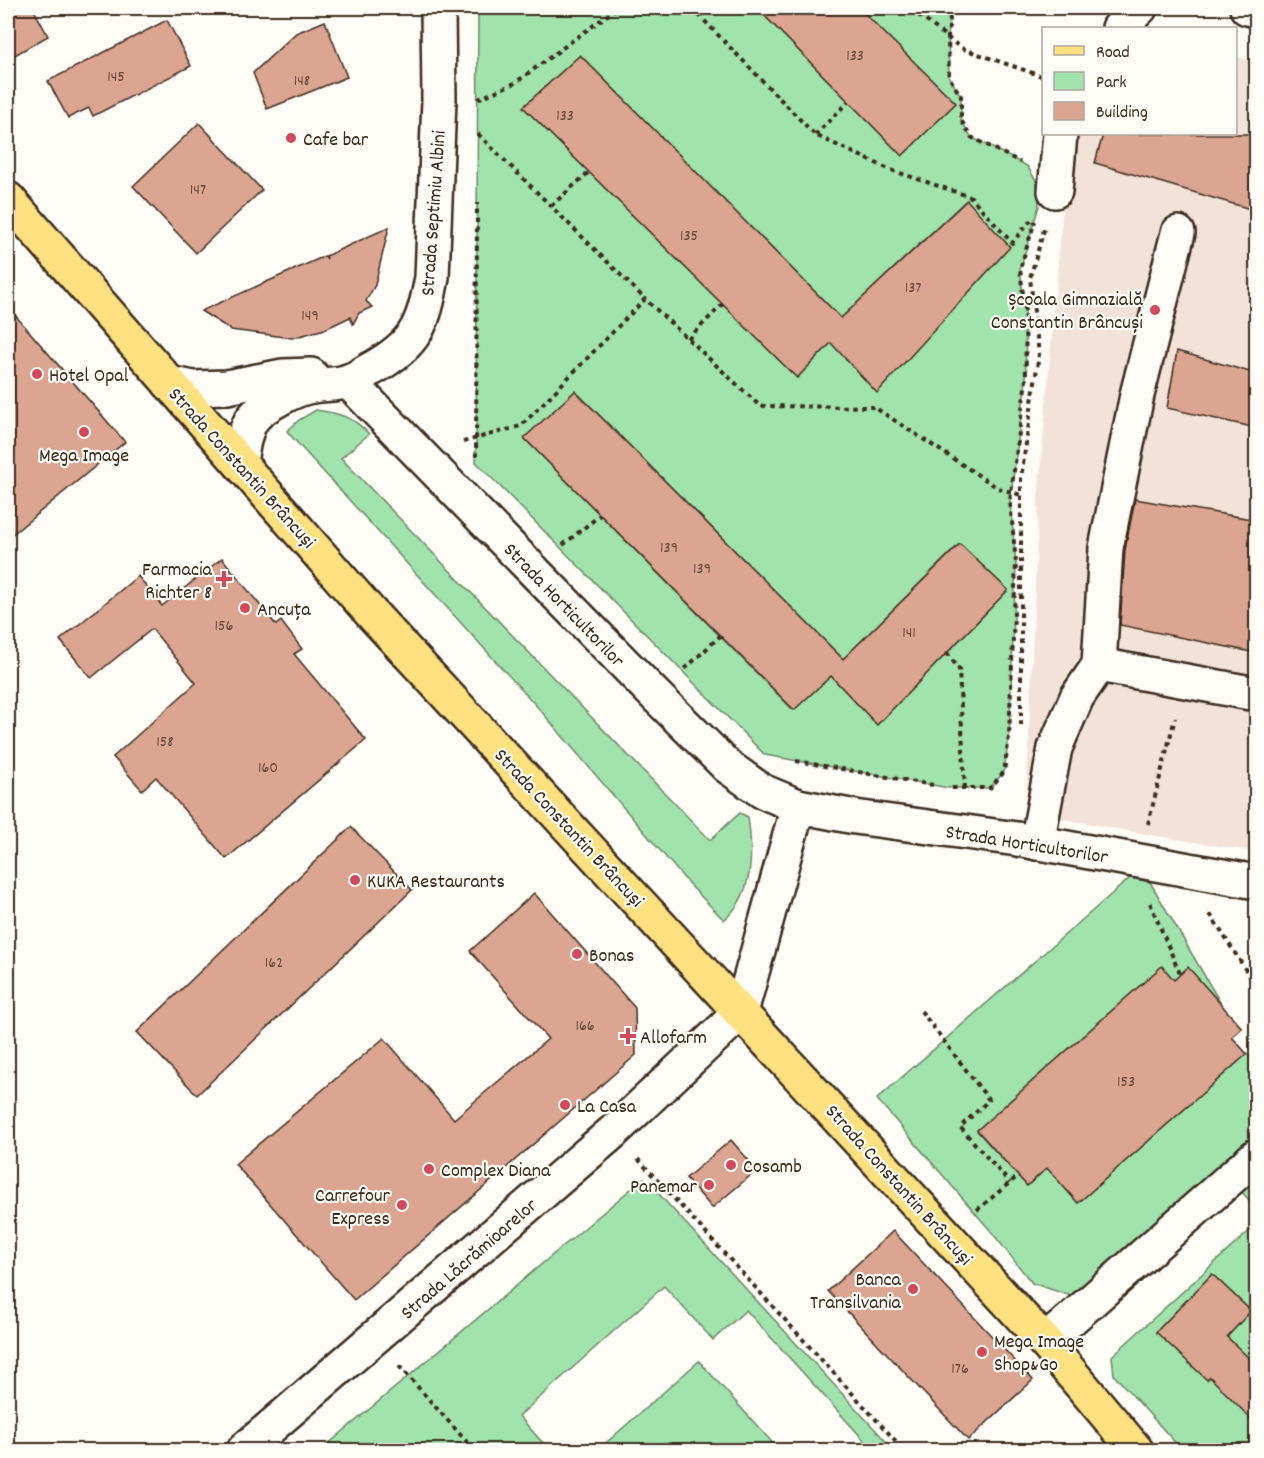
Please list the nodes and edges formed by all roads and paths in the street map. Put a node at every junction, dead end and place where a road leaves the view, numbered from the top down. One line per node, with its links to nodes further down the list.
1 (438, 8): 14 (street, Strada Septimiu Albini)
2 (617, 8): 13 (path)
3 (692, 8): 17 (path)
4 (914, 8): 10 (path)
5 (951, 8): 10 (path)
6 (1140, 8): 9 (street)
7 (1247, 8): 8 (street)
8 (1257, 10)
9 (1120, 27)
10 (948, 37): 11 (path); 20 (path)
11 (1042, 76)
12 (478, 87): 13 (path)
13 (478, 99): 14 (path); 16 (path)
14 (438, 100): 30 (street, Strada Septimiu Albini)
15 (849, 101): 17 (path)
16 (477, 110)
17 (815, 135): 36 (path)
18 (1060, 135): 22 (street)
19 (477, 145): 25 (path)
20 (1027, 166)
21 (589, 172): 25 (path)
22 (1055, 191): 37 (path)
23 (477, 192): 32 (path)
24 (8, 199): 31 (main road, Strada Constantin Brâncuși)
25 (551, 206): 27 (path)
26 (1178, 233): 42 (street)
27 (645, 299): 29 (path); 32 (path)
28 (723, 304): 29 (path)
29 (688, 339): 36 (path)
30 (348, 381): 31 (street); 33 (street, Strada Horticultorilor); 34 (street, Strada Septimiu Albini)
31 (169, 384): 34 (main road, Strada Constantin Brâncuși)
32 (476, 439): 33 (path); 35 (path)
33 (419, 454): 39 (street, Strada Horticultorilor)
34 (240, 462): 60 (main road, Strada Constantin Brâncuși)
35 (476, 462)
36 (1012, 493): 37 (path); 50 (path)
37 (1021, 495): 46 (path)
38 (600, 515): 39 (path)
39 (532, 570): 45 (street, Strada Horticultorilor)
40 (720, 636): 45 (path)
41 (947, 653): 50 (path)
42 (1099, 664): 43 (street); 53 (street)
43 (1185, 680): 44 (street); 54 (path)
44 (1257, 694)
45 (655, 695): 51 (street, Strada Horticultorilor)
46 (1020, 726)
47 (786, 759): 48 (path)
48 (938, 786)
49 (949, 788): 50 (path)
50 (965, 788): 52 (path)
51 (798, 806): 52 (street, Strada Horticultorilor); 60 (street)
52 (962, 832): 53 (street, Strada Horticultorilor)
53 (1037, 843): 54 (street, Strada Horticultorilor)
54 (1133, 861): 55 (street, Strada Horticultorilor); 57 (path)
55 (1181, 870): 56 (street, Strada Horticultorilor); 58 (path)
56 (1257, 882)
57 (1180, 974)
58 (1257, 986)
59 (921, 1011): 63 (path)
60 (741, 1012): 61 (street, Strada Lăcrămioarelor); 65 (main road, Strada Constantin Brâncuși)
61 (613, 1132): 64 (street, Strada Lăcrămioarelor); 68 (path)
62 (1257, 1156): 65 (street)
63 (1018, 1176)
64 (374, 1339): 66 (street, Strada Lăcrămioarelor); 67 (path)
65 (1045, 1342): 69 (main road, Strada Constantin Brâncuși)
66 (244, 1450)
67 (474, 1450)
68 (904, 1450)
69 (1136, 1450)

